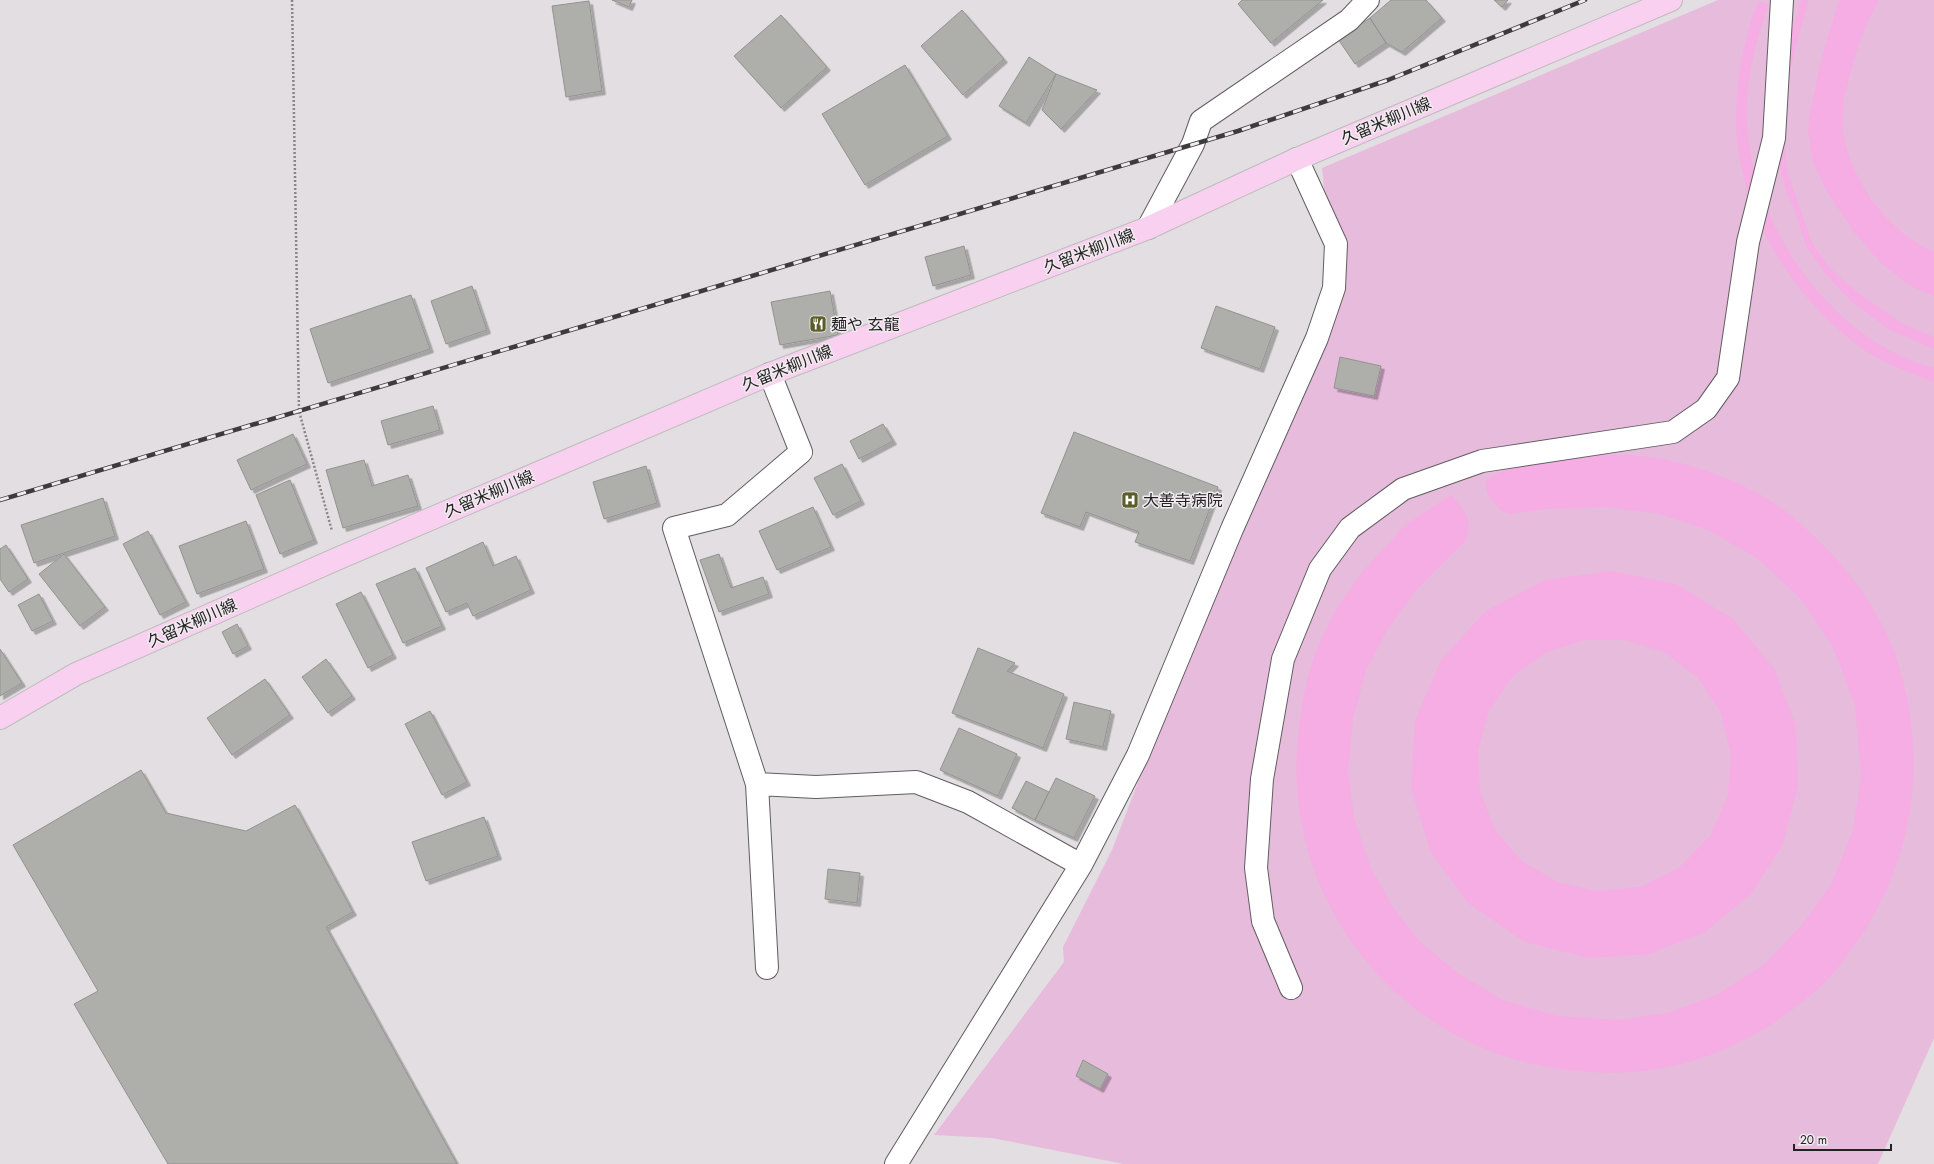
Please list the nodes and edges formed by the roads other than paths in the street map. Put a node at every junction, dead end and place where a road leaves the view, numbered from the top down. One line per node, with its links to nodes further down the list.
1 (1368, 0): 5 (street)
2 (1671, 0): 4 (main road, 久留米柳川線)
3 (1782, 0): 11 (street)
4 (1297, 159): 5 (main road, 久留米柳川線); 9 (street)
5 (1148, 228): 6 (main road, 久留米柳川線)
6 (770, 374): 7 (main road, 久留米柳川線); 8 (street)
7 (0, 718)
8 (757, 784): 9 (street); 10 (street)
9 (1081, 865): 12 (street)
10 (767, 968)
11 (1291, 988)
12 (896, 1164)

